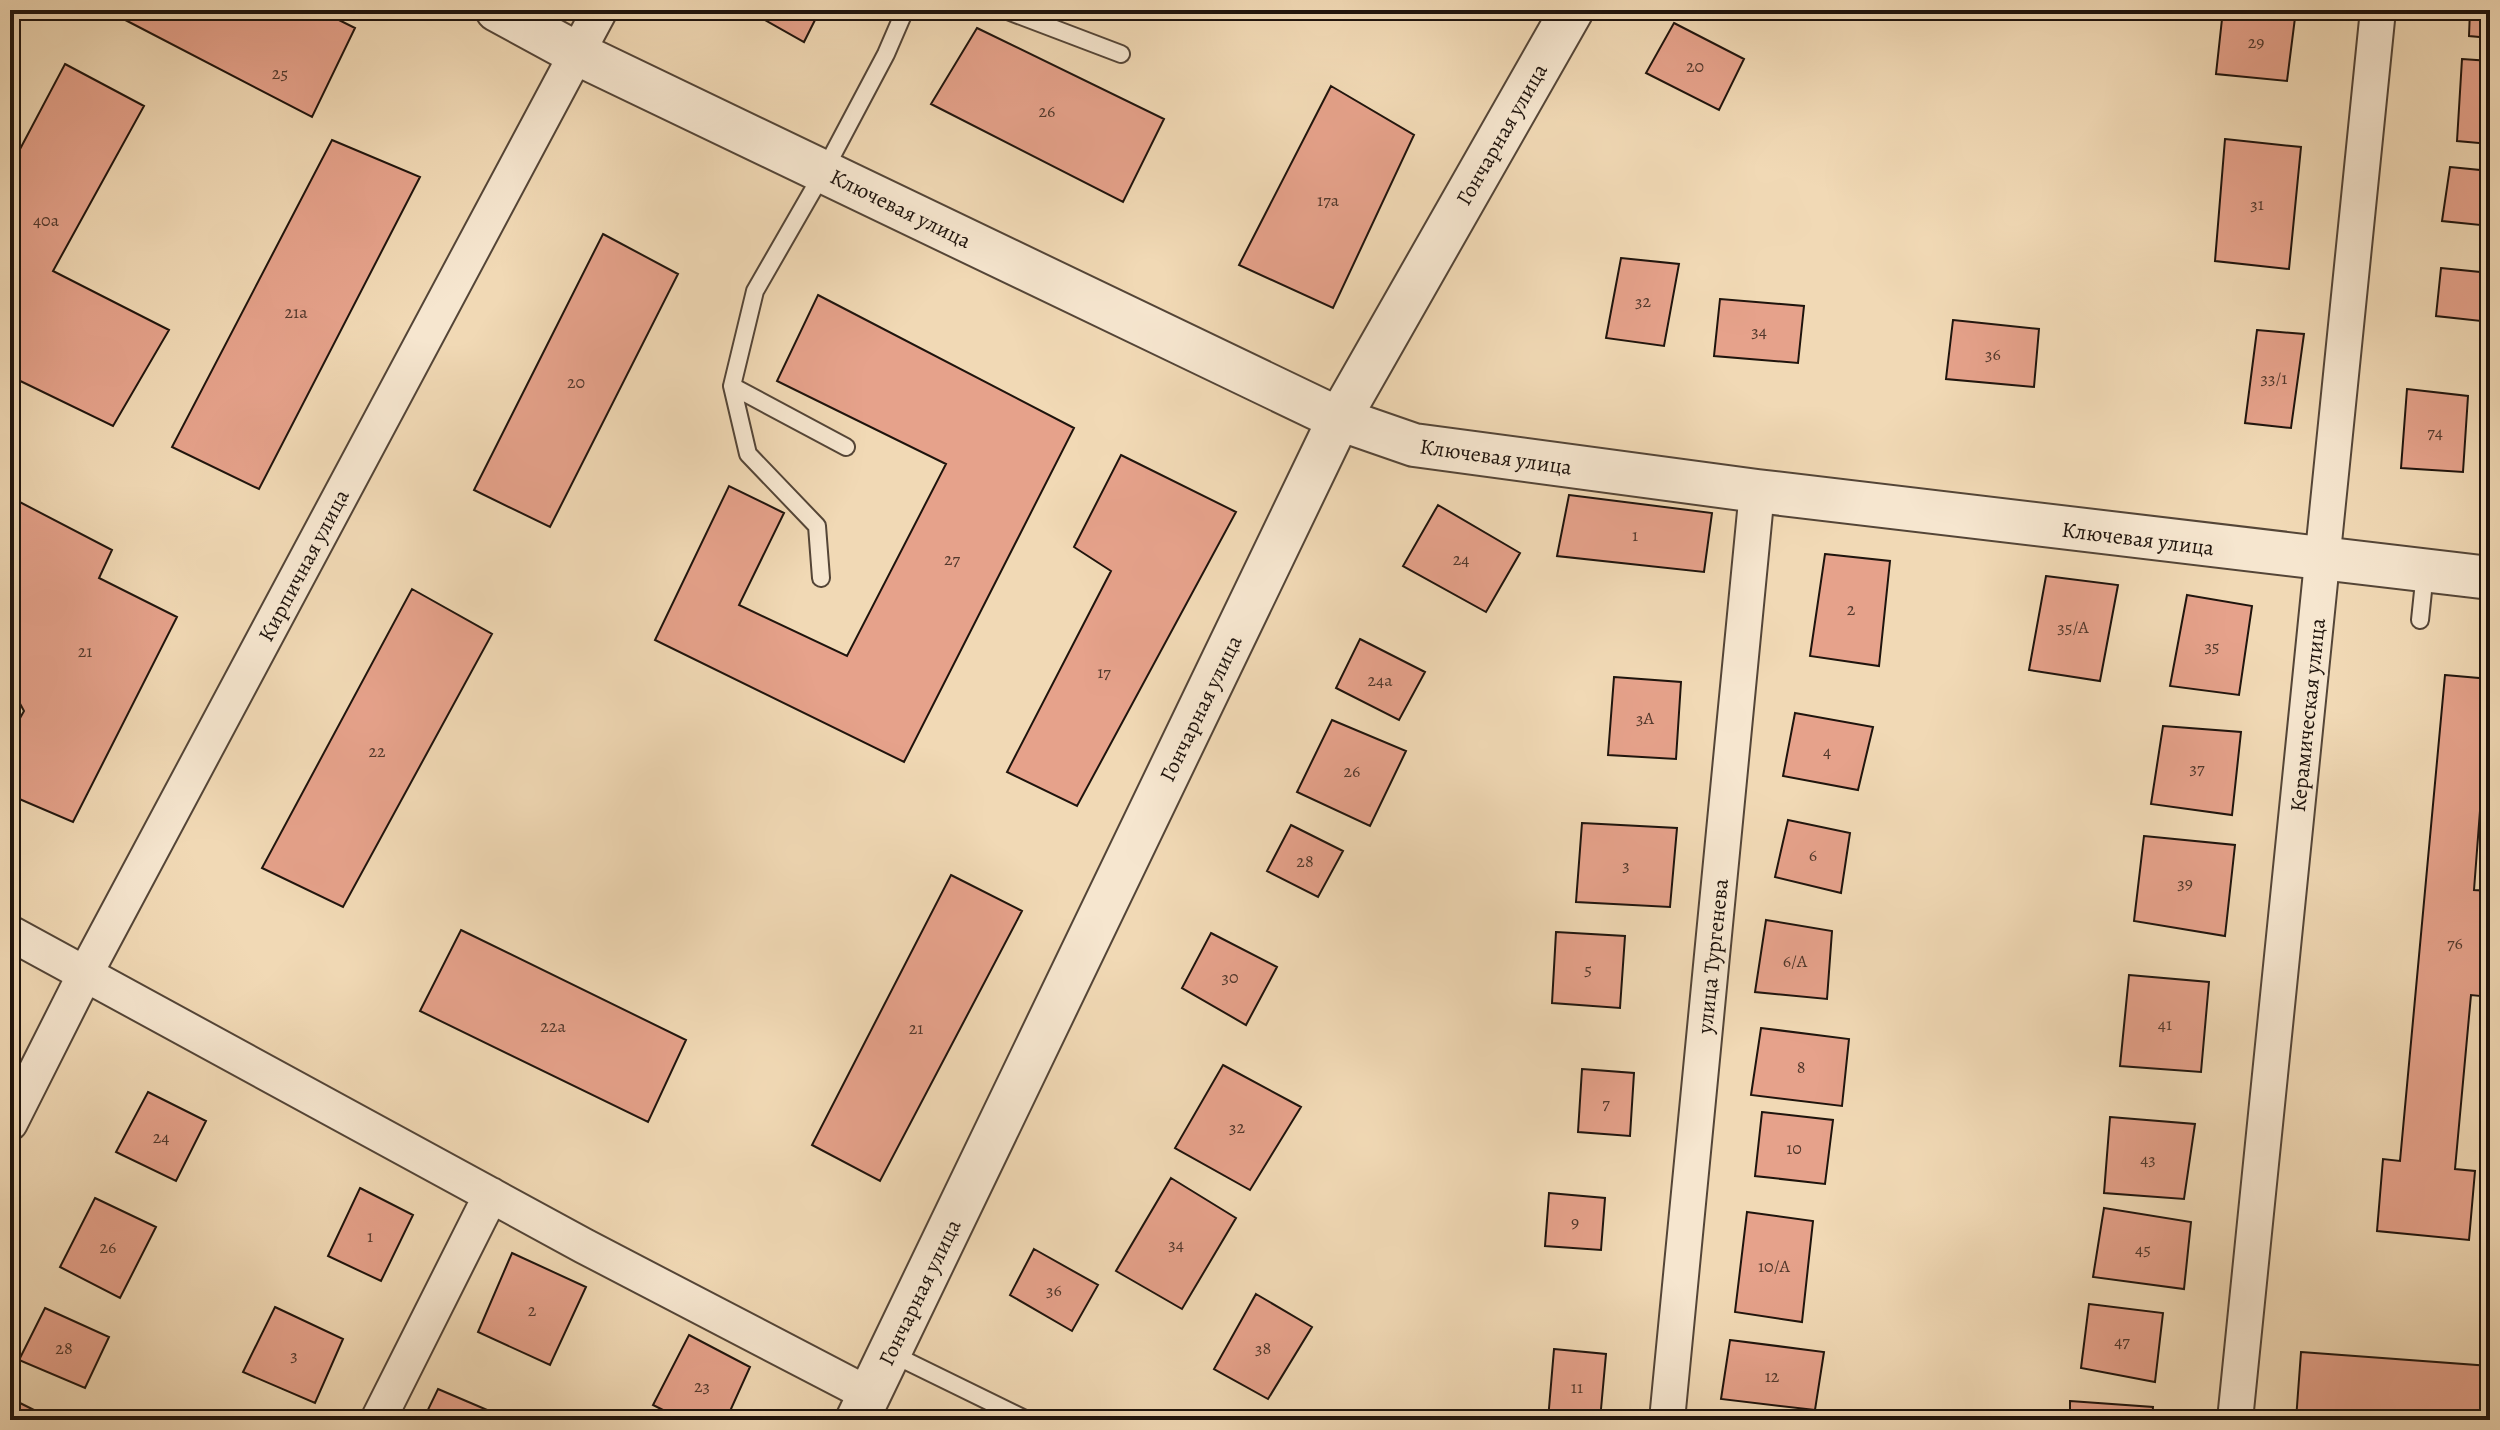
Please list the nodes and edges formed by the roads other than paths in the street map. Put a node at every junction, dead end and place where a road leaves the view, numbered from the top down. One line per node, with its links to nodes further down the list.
1 (497, 10): 7 (street, Ключевая улица)
2 (600, 10): 7 (street, Кирпичная улица)
3 (905, 10): 9 (lane)
4 (1005, 10): 8 (lane)
5 (1572, 10): 11 (street, Гончарная улица)
6 (2378, 10): 14 (street, Керамическая улица)
7 (576, 53): 9 (street, Ключевая улица); 20 (street, Кирпичная улица)
8 (1121, 54)
9 (824, 171): 10 (lane); 11 (street, Ключевая улица)
10 (732, 386): 12 (lane); 16 (lane)
11 (1339, 419): 13 (street, Ключевая улица); 23 (street, Гончарная улица)
12 (846, 447)
13 (1757, 491): 14 (street, Ключевая улица); 27 (street, улица Тургенева)
14 (2323, 561): 15 (street, Ключевая улица); 28 (street, Керамическая улица)
15 (2425, 572): 17 (street, Ключевая улица); 18 (lane)
16 (821, 578)
17 (2490, 578)
18 (2420, 620)
19 (10, 933): 20 (street)
20 (85, 974): 21 (street, Кирпичная улица); 22 (street)
21 (10, 1123)
22 (491, 1195): 24 (street); 25 (street)
23 (890, 1353): 24 (street, Гончарная улица); 26 (lane)
24 (863, 1408)
25 (378, 1420)
26 (1027, 1420)
27 (1667, 1420)
28 (2235, 1420)

